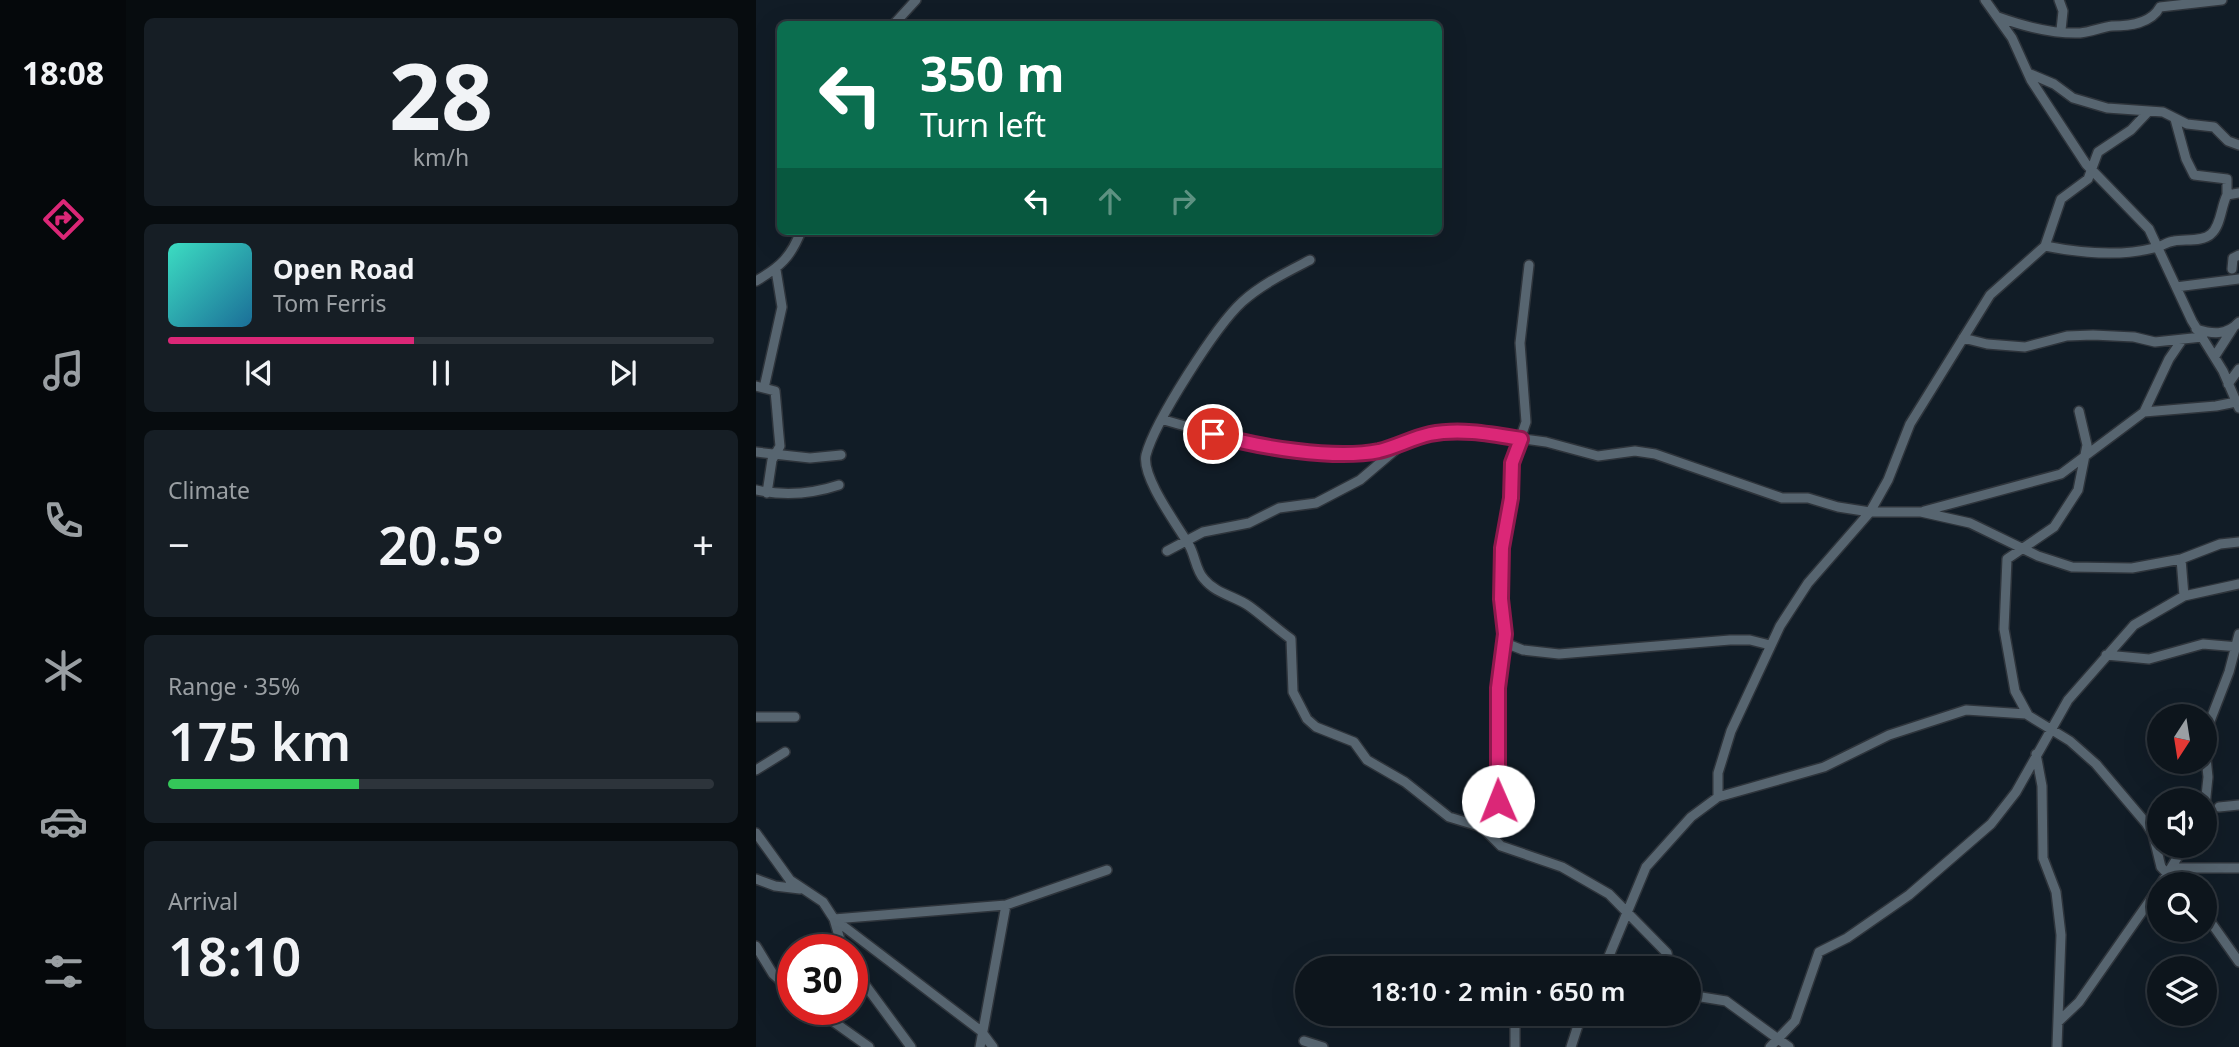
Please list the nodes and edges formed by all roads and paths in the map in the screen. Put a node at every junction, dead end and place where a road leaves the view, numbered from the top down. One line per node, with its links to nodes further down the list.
1 (916, 0): 6 (street)
2 (1985, 0): 5 (street)
3 (2059, 0): 7 (street)
4 (2222, 0): 7 (street)
5 (1998, 17): 7 (street); 8 (street)
6 (897, 21)
7 (2062, 30)
8 (2028, 73): 9 (street); 12 (street)
9 (2147, 113): 10 (street); 12 (street)
10 (2175, 119): 11 (street); 14 (street)
11 (2239, 145)
12 (2091, 171): 16 (street); 17 (street)
13 (2239, 193): 14 (street)
14 (2227, 194): 17 (street)
15 (799, 235): 22 (street)
16 (2045, 246): 17 (street); 29 (street)
17 (2158, 248): 25 (street)
18 (2239, 255): 21 (street)
19 (1310, 260): 40 (street)
20 (1529, 265): 41 (street)
21 (2232, 269)
22 (776, 270): 24 (street); 36 (street)
23 (2239, 279): 25 (street)
24 (756, 281)
25 (2176, 287): 27 (street)
26 (2236, 325): 27 (street); 30 (street)
27 (2196, 329): 28 (street)
28 (2202, 337): 31 (street); 33 (street)
29 (1963, 338): 31 (street); 50 (street)
30 (2228, 338): 32 (street); 33 (street)
31 (2182, 340): 39 (street)
32 (2239, 341)
33 (2215, 356): 35 (street)
34 (2239, 369): 35 (street)
35 (2228, 384): 37 (street)
36 (760, 387): 45 (street)
37 (2237, 405): 39 (street)
38 (2079, 411): 44 (street)
39 (2144, 412): 44 (street)
40 (1164, 420): 42 (street); 52 (street)
41 (1521, 439): 42 (street); 50 (street); 60 (street)
42 (1407, 441): 52 (street)
43 (756, 452): 45 (street)
44 (2086, 454): 51 (street); 54 (street)
45 (775, 455): 46 (street); 49 (street)
46 (841, 455)
47 (839, 485): 49 (street)
48 (756, 490): 49 (street)
49 (767, 493)
50 (1870, 512): 51 (street); 61 (street)
51 (1921, 512): 54 (street)
52 (1186, 541): 55 (street); 85 (street)
53 (2239, 542): 56 (street)
54 (2022, 549): 56 (street); 65 (street)
55 (1167, 551)
56 (2181, 559): 58 (street)
57 (2239, 584): 58 (street)
58 (2184, 596): 63 (street)
59 (2239, 634): 62 (street)
60 (1505, 643): 61 (street); 73 (street)
61 (1770, 645): 72 (street)
62 (2237, 647): 63 (street); 64 (street)
63 (2106, 655): 68 (street)
64 (2217, 704)
65 (2028, 715): 68 (street); 72 (street)
66 (756, 717): 67 (street)
67 (795, 717)
68 (2050, 727): 70 (street); 80 (street)
69 (785, 752): 71 (street)
70 (2036, 754): 98 (street); 103 (street)
71 (756, 771)
72 (1718, 797): 85 (street)
73 (1498, 801)
74 (2239, 805): 75 (street)
75 (2219, 807)
76 (756, 833): 82 (street)
77 (2177, 858): 80 (street)
78 (2239, 868): 80 (street)
79 (1107, 870): 84 (street)
80 (2169, 871)
81 (756, 879): 82 (street)
82 (800, 889): 86 (street)
83 (2147, 904): 98 (street)
84 (1006, 905): 86 (street); 102 (street)
85 (1626, 911): 90 (street); 91 (street)
86 (834, 919): 88 (street); 102 (street)
87 (2217, 931): 92 (street)
88 (838, 934)
89 (756, 946): 94 (street)
90 (1609, 956)
91 (1668, 956)
92 (2239, 962)
93 (756, 964): 94 (street)
94 (773, 974): 95 (street)
95 (777, 978)
96 (868, 989): 106 (street)
97 (1701, 997): 103 (street)
98 (2059, 1022): 114 (street)
99 (838, 1025): 105 (street)
100 (1515, 1026): 110 (street)
101 (1577, 1026): 111 (street)
102 (981, 1031): 107 (street); 108 (street)
103 (1779, 1038): 112 (street); 113 (street)
104 (1304, 1041): 109 (street)
105 (869, 1047)
106 (911, 1047)
107 (980, 1047)
108 (993, 1047)
109 (1323, 1047)
110 (1515, 1047)
111 (1571, 1047)
112 (1770, 1047)
113 (1789, 1047)
114 (2057, 1047)

